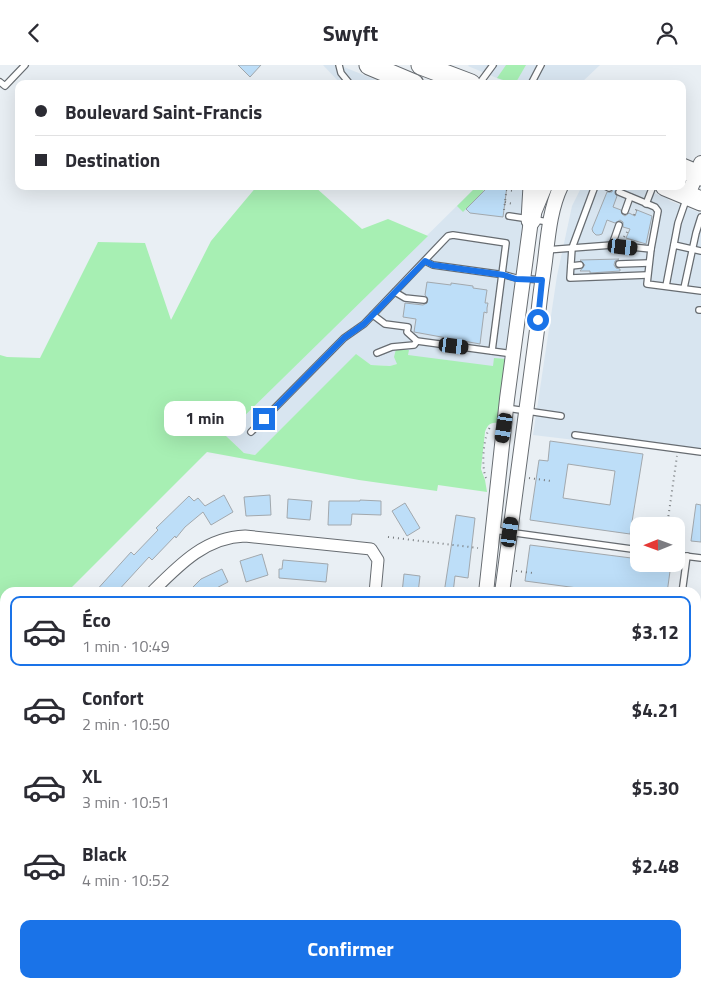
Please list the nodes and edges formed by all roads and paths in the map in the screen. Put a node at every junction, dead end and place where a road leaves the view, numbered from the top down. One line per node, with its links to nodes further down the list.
1 (339, 65): 7 (lane)
2 (369, 65): 8 (highway)
3 (420, 65): 9 (highway)
4 (493, 65): 10 (lane)
5 (541, 65): 11 (lane)
6 (22, 66): 12 (lane)
7 (347, 80)
8 (405, 80)
9 (460, 80)
10 (482, 80)
11 (533, 80)
12 (0, 82)
13 (696, 181): 35 (lane)
14 (533, 190): 29 (highway)
15 (543, 190): 29 (street)
16 (559, 190): 30 (street)
17 (594, 190): 36 (lane)
18 (651, 190): 25 (lane)
19 (506, 191): 20 (path); 23 (path)
20 (514, 191)
21 (619, 192): 22 (lane)
22 (630, 197): 25 (lane); 26 (lane)
23 (505, 202): 24 (path); 27 (path)
24 (512, 203)
25 (646, 203): 37 (lane)
26 (625, 211)
27 (506, 217): 29 (lane)
28 (701, 217): 38 (lane)
29 (531, 220): 30 (lane); 48 (street)
30 (550, 223): 39 (street)
31 (619, 225): 34 (lane)
32 (629, 229): 33 (path)
33 (626, 237)
34 (612, 245): 36 (lane); 37 (lane)
35 (674, 245): 38 (lane); 50 (lane)
36 (572, 248): 39 (lane); 45 (lane)
37 (651, 249): 42 (lane)
38 (692, 249): 40 (lane); 51 (lane)
39 (546, 250): 49 (street)
40 (701, 251)
41 (425, 261): 46 (lane); 46 (lane); 53 (lane)
42 (649, 263): 43 (lane); 47 (lane)
43 (619, 264)
44 (580, 265): 45 (lane)
45 (570, 266): 47 (lane)
46 (502, 275): 48 (lane); 57 (lane)
47 (647, 275): 50 (lane)
48 (523, 279): 49 (lane); 59 (street)
49 (542, 280): 61 (street)
50 (666, 286): 51 (lane)
51 (684, 288): 52 (lane)
52 (701, 291)
53 (395, 292): 54 (lane); 55 (lane)
54 (424, 300)
55 (373, 315): 56 (lane); 64 (lane)
56 (417, 341): 57 (lane); 58 (lane)
57 (492, 351): 59 (lane)
58 (377, 353)
59 (513, 355): 60 (street)
60 (506, 408): 61 (lane); 72 (street)
61 (526, 410): 62 (lane); 73 (street)
62 (561, 416)
63 (495, 425): 69 (path)
64 (251, 432)
65 (575, 435): 66 (lane)
66 (678, 449): 67 (lane); 71 (path)
67 (701, 452)
68 (525, 477): 70 (path)
69 (488, 480)
70 (551, 481)
71 (668, 517)
72 (493, 530): 73 (lane); 83 (street)
73 (510, 532): 76 (lane); 84 (street)
74 (388, 537): 75 (path)
75 (483, 548)
76 (630, 549)
77 (687, 556): 78 (lane); 85 (lane)
78 (701, 558)
79 (512, 570): 80 (path)
80 (533, 573)
81 (157, 587): 82 (street)
82 (376, 587)
83 (487, 587)
84 (503, 587)
85 (683, 587)

